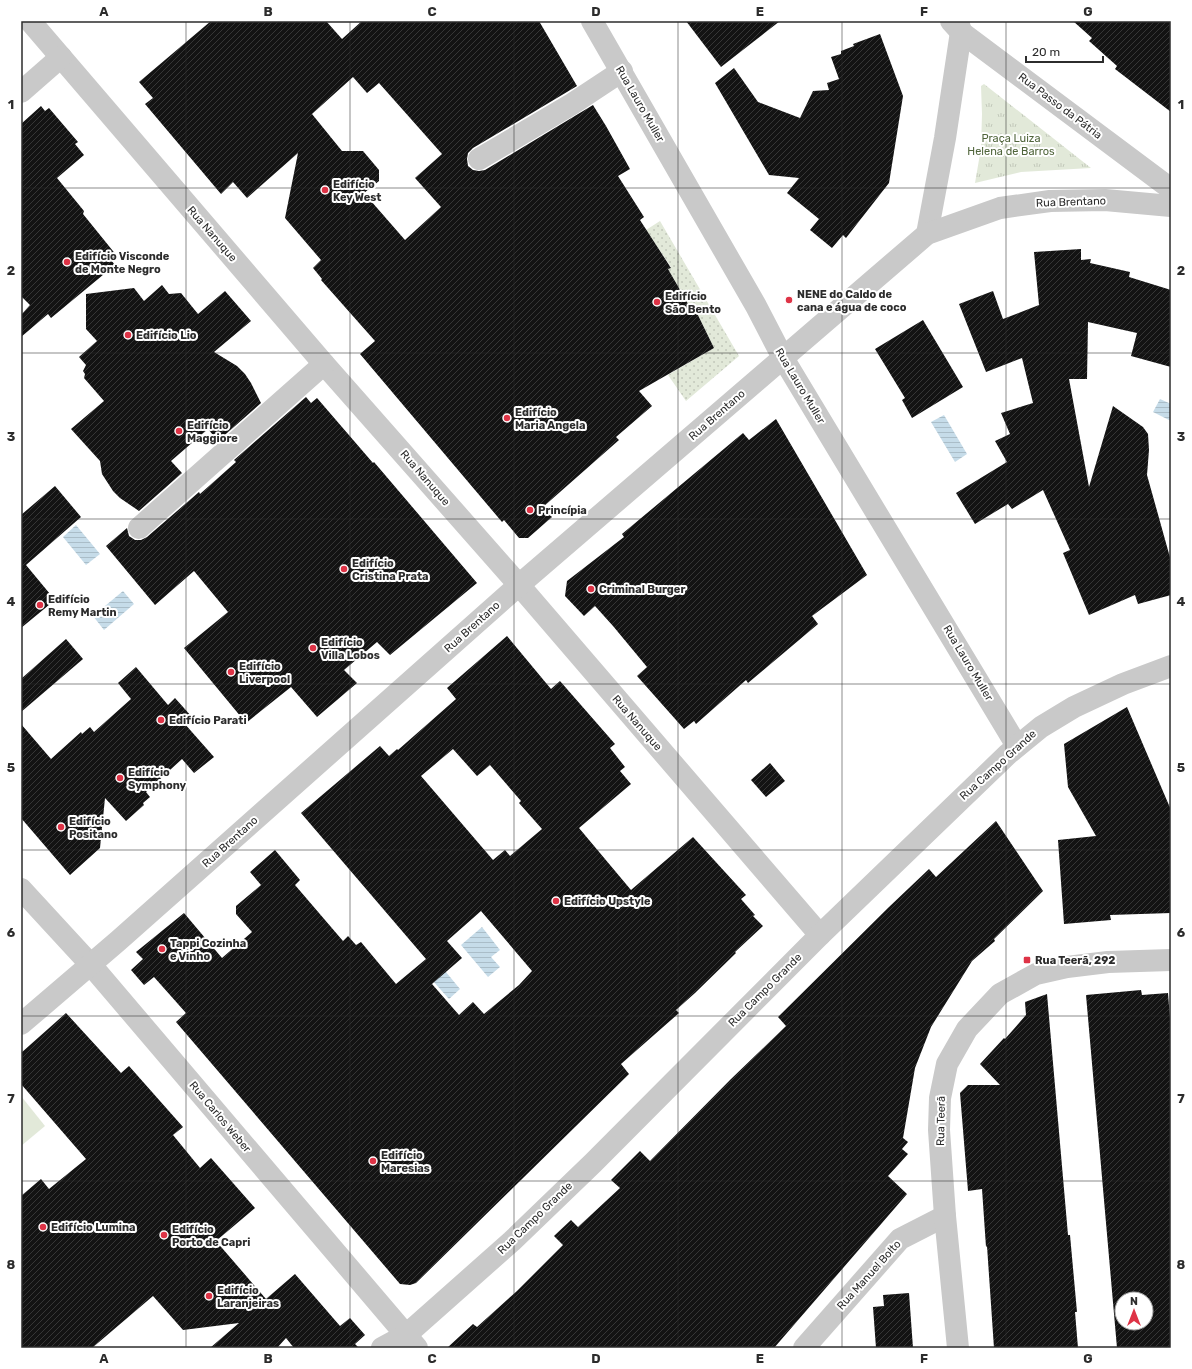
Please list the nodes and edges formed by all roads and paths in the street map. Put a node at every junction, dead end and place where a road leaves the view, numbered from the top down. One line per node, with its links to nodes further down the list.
1 (30, 21): 4 (street, Rua Nanuque)
2 (592, 21): 5 (street, Rua Lauro Muller)
3 (957, 25): 8 (street, Rua Passo da Pátria); 10 (street)
4 (61, 57): 6 (street); 12 (street, Rua Nanuque)
5 (622, 71): 7 (street); 11 (street, Rua Lauro Muller)
6 (21, 92)
7 (479, 159)
8 (1171, 189)
9 (1171, 206): 10 (street, Rua Brentano)
10 (927, 234): 11 (street, Rua Brentano)
11 (783, 358): 14 (street, Rua Brentano); 16 (street, Rua Lauro Muller)
12 (324, 364): 13 (street); 14 (street, Rua Nanuque)
13 (139, 528)
14 (519, 585): 18 (street, Rua Nanuque); 20 (street, Rua Brentano)
15 (1171, 666): 16 (street, Rua Campo Grande)
16 (1017, 746): 18 (street, Rua Campo Grande)
17 (21, 889): 20 (street, Rua Carlos Weber)
18 (820, 935): 23 (street, Rua Campo Grande)
19 (1171, 960): 22 (street, Rua Teerã)
20 (91, 965): 21 (street, Rua Brentano); 23 (street, Rua Carlos Weber)
21 (21, 1024)
22 (945, 1216): 25 (street, Rua Manuel Bolto); 26 (street, Rua Teerã)
23 (412, 1342): 24 (street, Rua Campo Grande)
24 (382, 1348)
25 (804, 1348)
26 (958, 1348)

